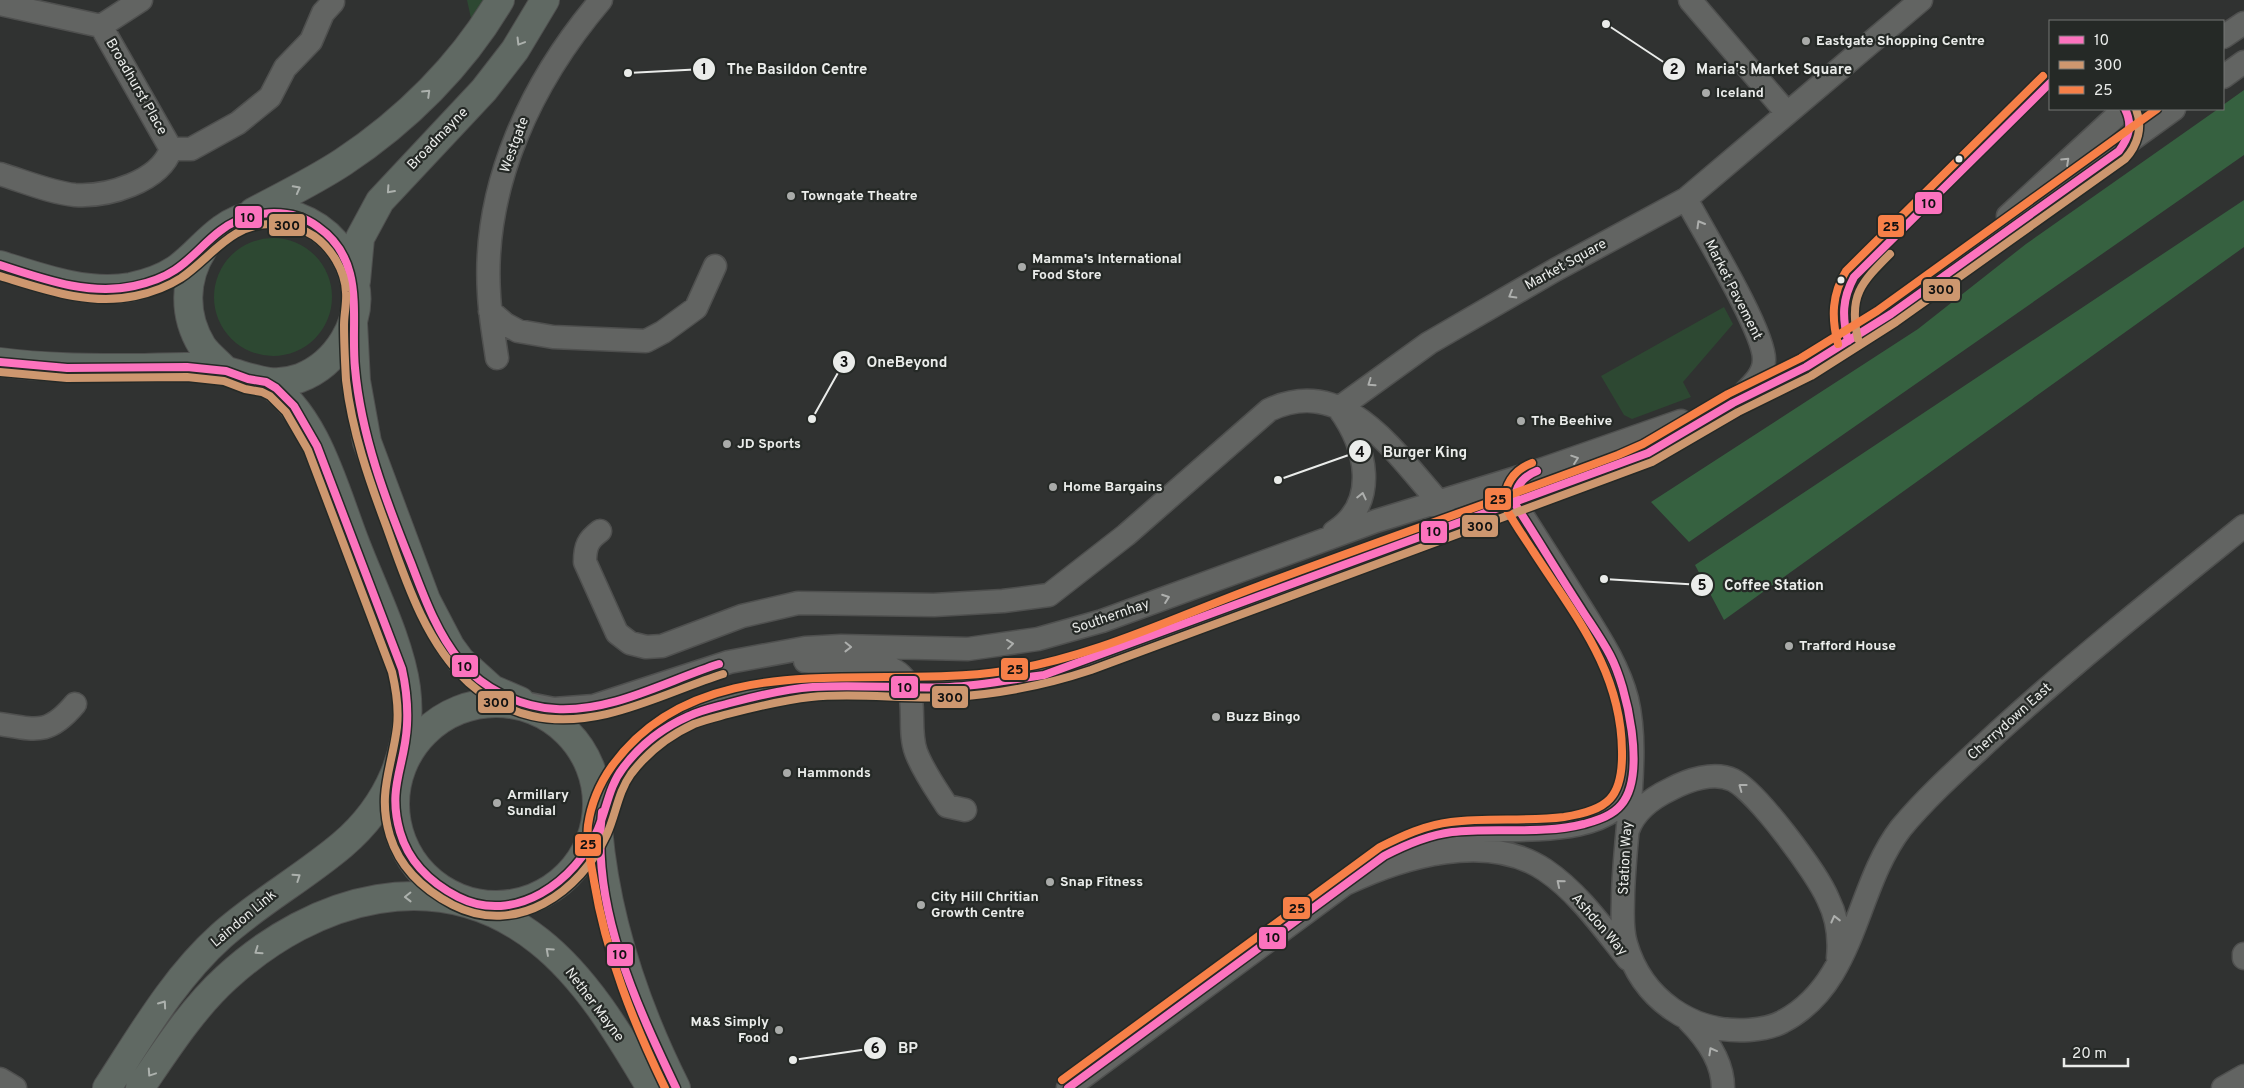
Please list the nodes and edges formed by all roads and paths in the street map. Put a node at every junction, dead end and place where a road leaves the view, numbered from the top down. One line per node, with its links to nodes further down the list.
1 (141, 0): 10 (street, Broadhurst Place)
2 (500, 0): 20 (main road, one-way to 2)
3 (545, 0): 25 (main road, Broadmayne, one-way to 25)
4 (601, 0): 26 (street, Westgate)
5 (1690, 0): 16 (street)
6 (1921, 0): 16 (street, Market Square)
7 (333, 2): 17 (street)
8 (0, 4): 10 (street, Broadhurst Place)
9 (2244, 23): 11 (street)
10 (101, 26): 17 (street, Broadhurst Place)
11 (2224, 37)
12 (2244, 62): 13 (street)
13 (2224, 76)
14 (2123, 110): 24 (street, Southernhay, one-way to 14)
15 (2173, 110): 24 (street, Southernhay)
16 (1787, 112): 19 (street, Market Square)
17 (171, 149): 18 (street)
18 (0, 174)
19 (1686, 199): 32 (street, Market Pavement, one-way to 19); 33 (street, Market Square, one-way to 33)
20 (238, 220): 21 (main road); 25 (main road)
21 (208, 241): 22 (main road); 30 (main road)
22 (0, 265)
23 (716, 266): 26 (street)
24 (1941, 278): 32 (street, Southernhay)
25 (356, 288): 27 (main road)
26 (490, 311): 28 (street, Westgate)
27 (353, 321): 31 (main road); 45 (main road)
28 (497, 358)
29 (0, 362): 30 (main road)
30 (226, 371): 31 (main road)
31 (266, 382): 47 (main road)
32 (1733, 403): 34 (street, Southernhay, one-way to 32); 37 (street, Southernhay)
33 (1339, 408): 36 (street); 39 (street); 41 (street, one-way to 33)
34 (1529, 474): 35 (street, Southernhay); 37 (street)
35 (1478, 490): 36 (street, Southernhay); 37 (street, Southernhay)
36 (1439, 502): 40 (street); 41 (street, Southernhay)
37 (1515, 504): 40 (street, Southernhay); 48 (street, Station Way)
38 (2244, 526): 54 (street, Cherrydown East)
39 (600, 531)
40 (1425, 537): 43 (street, Southernhay)
41 (1317, 542): 42 (street, Southernhay, one-way to 41)
42 (729, 662): 43 (street, Southernhay); 45 (street, Southernhay)
43 (910, 687): 49 (street); 50 (street, Southernhay)
44 (75, 704): 46 (street)
45 (528, 704): 47 (main road); 50 (main road)
46 (0, 724)
47 (398, 769): 53 (main road, Nether Mayne); 60 (main road, Laindon Link, one-way to 47)
48 (1631, 785): 51 (street, Station Way); 52 (street)
49 (951, 813)
50 (598, 829): 53 (main road); 63 (main road)
51 (1626, 835): 54 (street, one-way to 51); 55 (street, Station Way)
52 (1345, 884): 55 (street, Ashdon Way, one-way to 52); 64 (street, Ashdon Way)
53 (473, 904): 61 (main road, one-way to 61); 62 (main road, Nether Mayne, one-way to 53)
54 (1837, 967): 56 (street, Cherrydown East)
55 (1638, 972): 56 (street, Cherrydown East)
56 (1688, 1020): 65 (street, one-way to 56)
57 (2244, 1076): 66 (street)
58 (0, 1079): 59 (street)
59 (15, 1088)
60 (107, 1088)
61 (140, 1088)
62 (651, 1088)
63 (676, 1088)
64 (1068, 1088)
65 (1723, 1088)
66 (2224, 1088)

